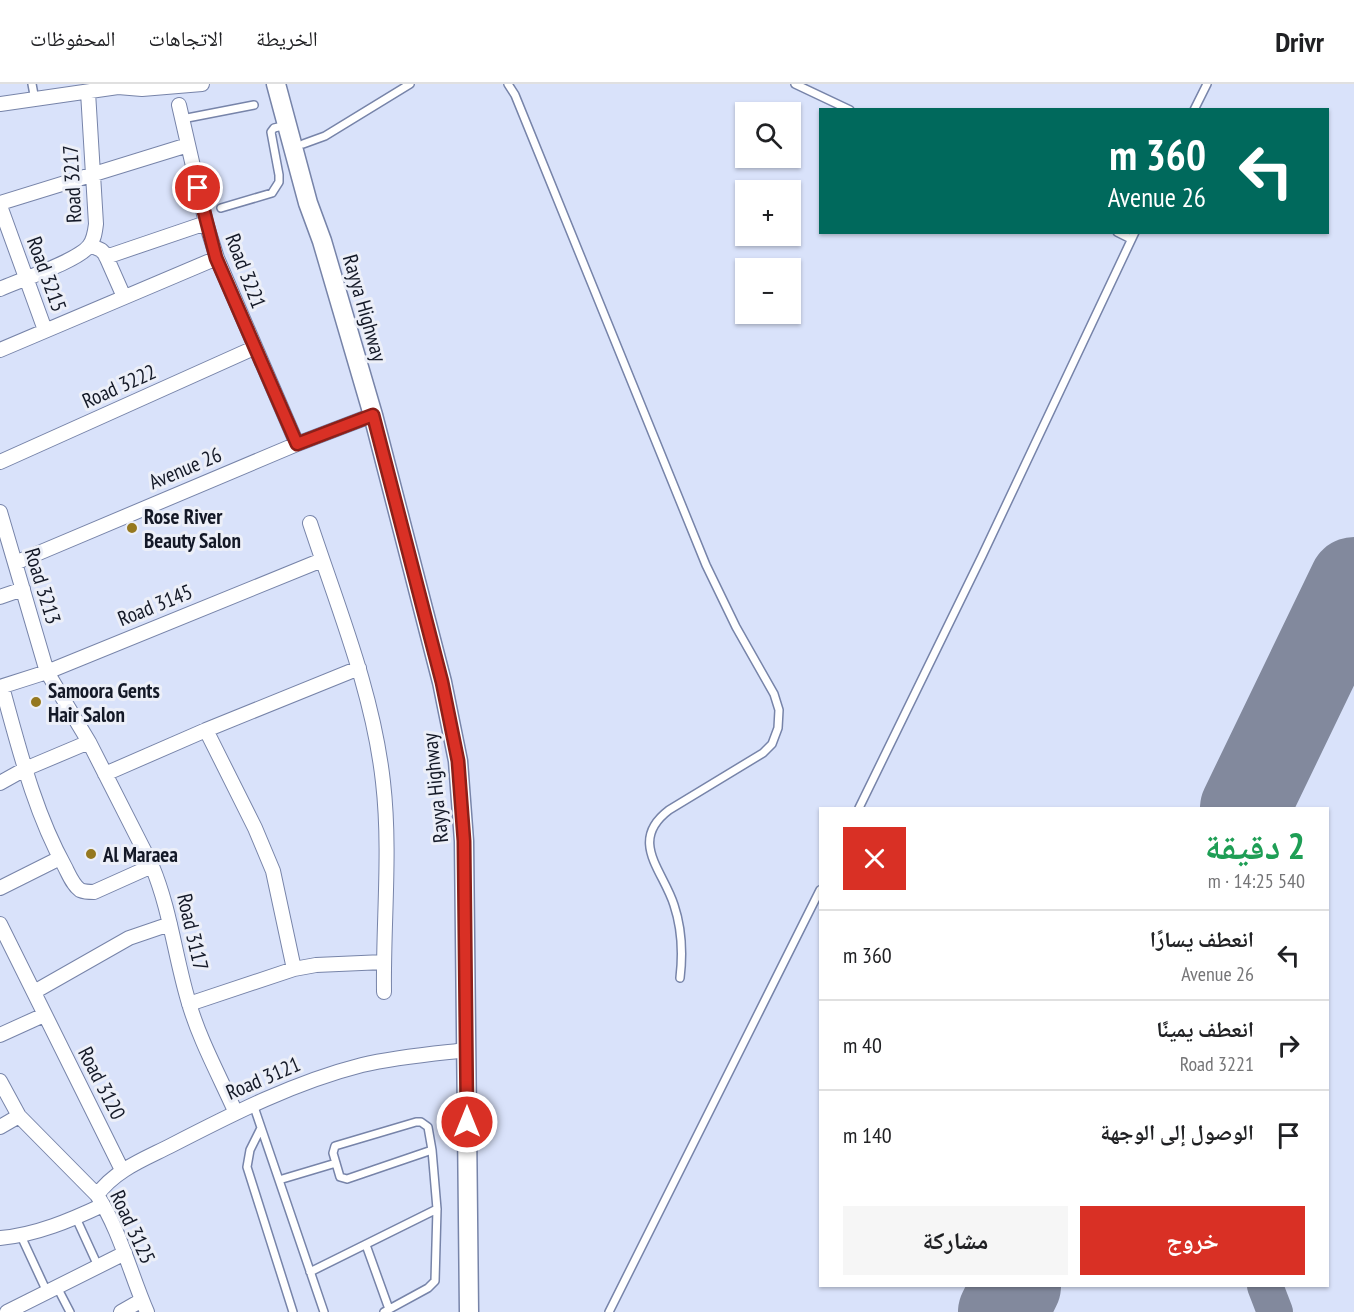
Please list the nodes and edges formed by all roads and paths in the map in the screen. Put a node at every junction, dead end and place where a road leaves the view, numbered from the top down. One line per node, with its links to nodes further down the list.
1 (32, 84): 11 (lane)
2 (202, 84): 9 (street)
3 (276, 84): 17 (main road, Rayya Highway)
4 (289, 84): 18 (main road, Rayya Highway)
5 (410, 84): 18 (lane)
6 (508, 84): 63 (lane)
7 (795, 84): 14 (lane)
8 (1207, 84): 15 (lane)
9 (122, 86): 10 (street)
10 (88, 92): 11 (street); 20 (street, Road 3217)
11 (34, 100): 12 (street)
12 (0, 104)
13 (254, 105): 16 (lane)
14 (846, 108)
15 (1195, 108)
16 (181, 112): 19 (street, Road 3221)
17 (287, 125): 22 (lane); 26 (main road, Rayya Highway)
18 (303, 144): 26 (main road, Rayya Highway)
19 (188, 145): 20 (street); 23 (street, Road 3221)
20 (92, 176): 21 (street); 27 (street, Road 3217)
21 (0, 205): 24 (street, Road 3215)
22 (221, 208)
23 (206, 223): 28 (street); 29 (street, Road 3221)
24 (5, 234): 30 (street, Road 3215)
25 (1133, 236): 54 (lane)
26 (322, 241): 36 (main road, Rayya Highway)
27 (90, 245): 28 (street); 30 (street, Road 3217)
28 (106, 257): 32 (street)
29 (216, 258): 32 (street); 34 (street, Road 3221)
30 (25, 277): 31 (street, Road 3217); 33 (street, Road 3215)
31 (0, 289)
32 (124, 297): 33 (street)
33 (45, 330): 35 (street)
34 (254, 348): 37 (street, Road 3221); 38 (street, Road 3222)
35 (0, 350)
36 (373, 415): 37 (street, Avenue 26); 69 (main road, Rayya Highway)
37 (297, 444): 43 (street, Avenue 26)
38 (0, 462)
39 (0, 512): 41 (street, Road 3213)
40 (310, 523): 42 (street)
41 (2, 530): 43 (street, Road 3213)
42 (322, 560): 46 (street); 47 (street, Road 3145)
43 (15, 563): 44 (street, Road 3213)
44 (23, 589): 45 (street); 47 (street, Road 3213)
45 (0, 597)
46 (359, 668): 49 (street); 61 (street)
47 (47, 672): 48 (street, Road 3145); 50 (street, Road 3117)
48 (1, 687): 51 (street)
49 (206, 730): 52 (street); 62 (street)
50 (89, 742): 51 (street); 52 (street, Road 3117)
51 (25, 769): 53 (street); 55 (street)
52 (105, 774): 56 (street, Road 3117)
53 (0, 783)
54 (860, 807)
55 (60, 858): 56 (street); 57 (street)
56 (152, 866): 60 (street, Road 3117)
57 (0, 888)
58 (819, 892): 99 (lane)
59 (0, 924): 64 (street, Road 3120)
60 (170, 924): 64 (street); 66 (street, Road 3117)
61 (384, 962): 62 (street); 65 (street)
62 (294, 969): 66 (street)
63 (680, 978)
64 (34, 992): 67 (street, Road 3120)
65 (384, 992)
66 (189, 1004): 72 (street, Road 3117)
67 (44, 1015): 68 (street); 78 (street, Road 3120)
68 (0, 1035)
69 (467, 1050): 71 (street, Road 3121); 98 (main road, Rayya Highway)
70 (0, 1081): 73 (street, Road 3125)
71 (253, 1104): 72 (street, Road 3121); 75 (lane)
72 (236, 1112): 78 (street, Road 3121)
73 (19, 1116): 74 (street); 80 (street, Road 3125)
74 (0, 1127)
75 (261, 1128): 79 (lane); 97 (lane)
76 (432, 1150): 77 (lane); 77 (lane); 81 (lane)
77 (336, 1163): 79 (lane)
78 (122, 1170): 80 (street, Road 3121)
79 (279, 1180): 88 (lane)
80 (100, 1200): 82 (street); 86 (street, Road 3125)
81 (437, 1209): 85 (lane); 93 (lane)
82 (76, 1218): 83 (street); 87 (lane)
83 (21, 1236): 84 (street); 89 (lane)
84 (0, 1238)
85 (366, 1245): 88 (lane); 93 (lane)
86 (125, 1253): 87 (street); 91 (street, Road 3125)
87 (98, 1266): 89 (street)
88 (310, 1272): 92 (lane)
89 (52, 1289): 94 (street); 95 (lane)
90 (0, 1299): 94 (street)
91 (144, 1306): 96 (street)
92 (321, 1310)
93 (386, 1311)
94 (6, 1312)
95 (70, 1312)
96 (122, 1312)
97 (293, 1312)
98 (469, 1312)
99 (609, 1312)

